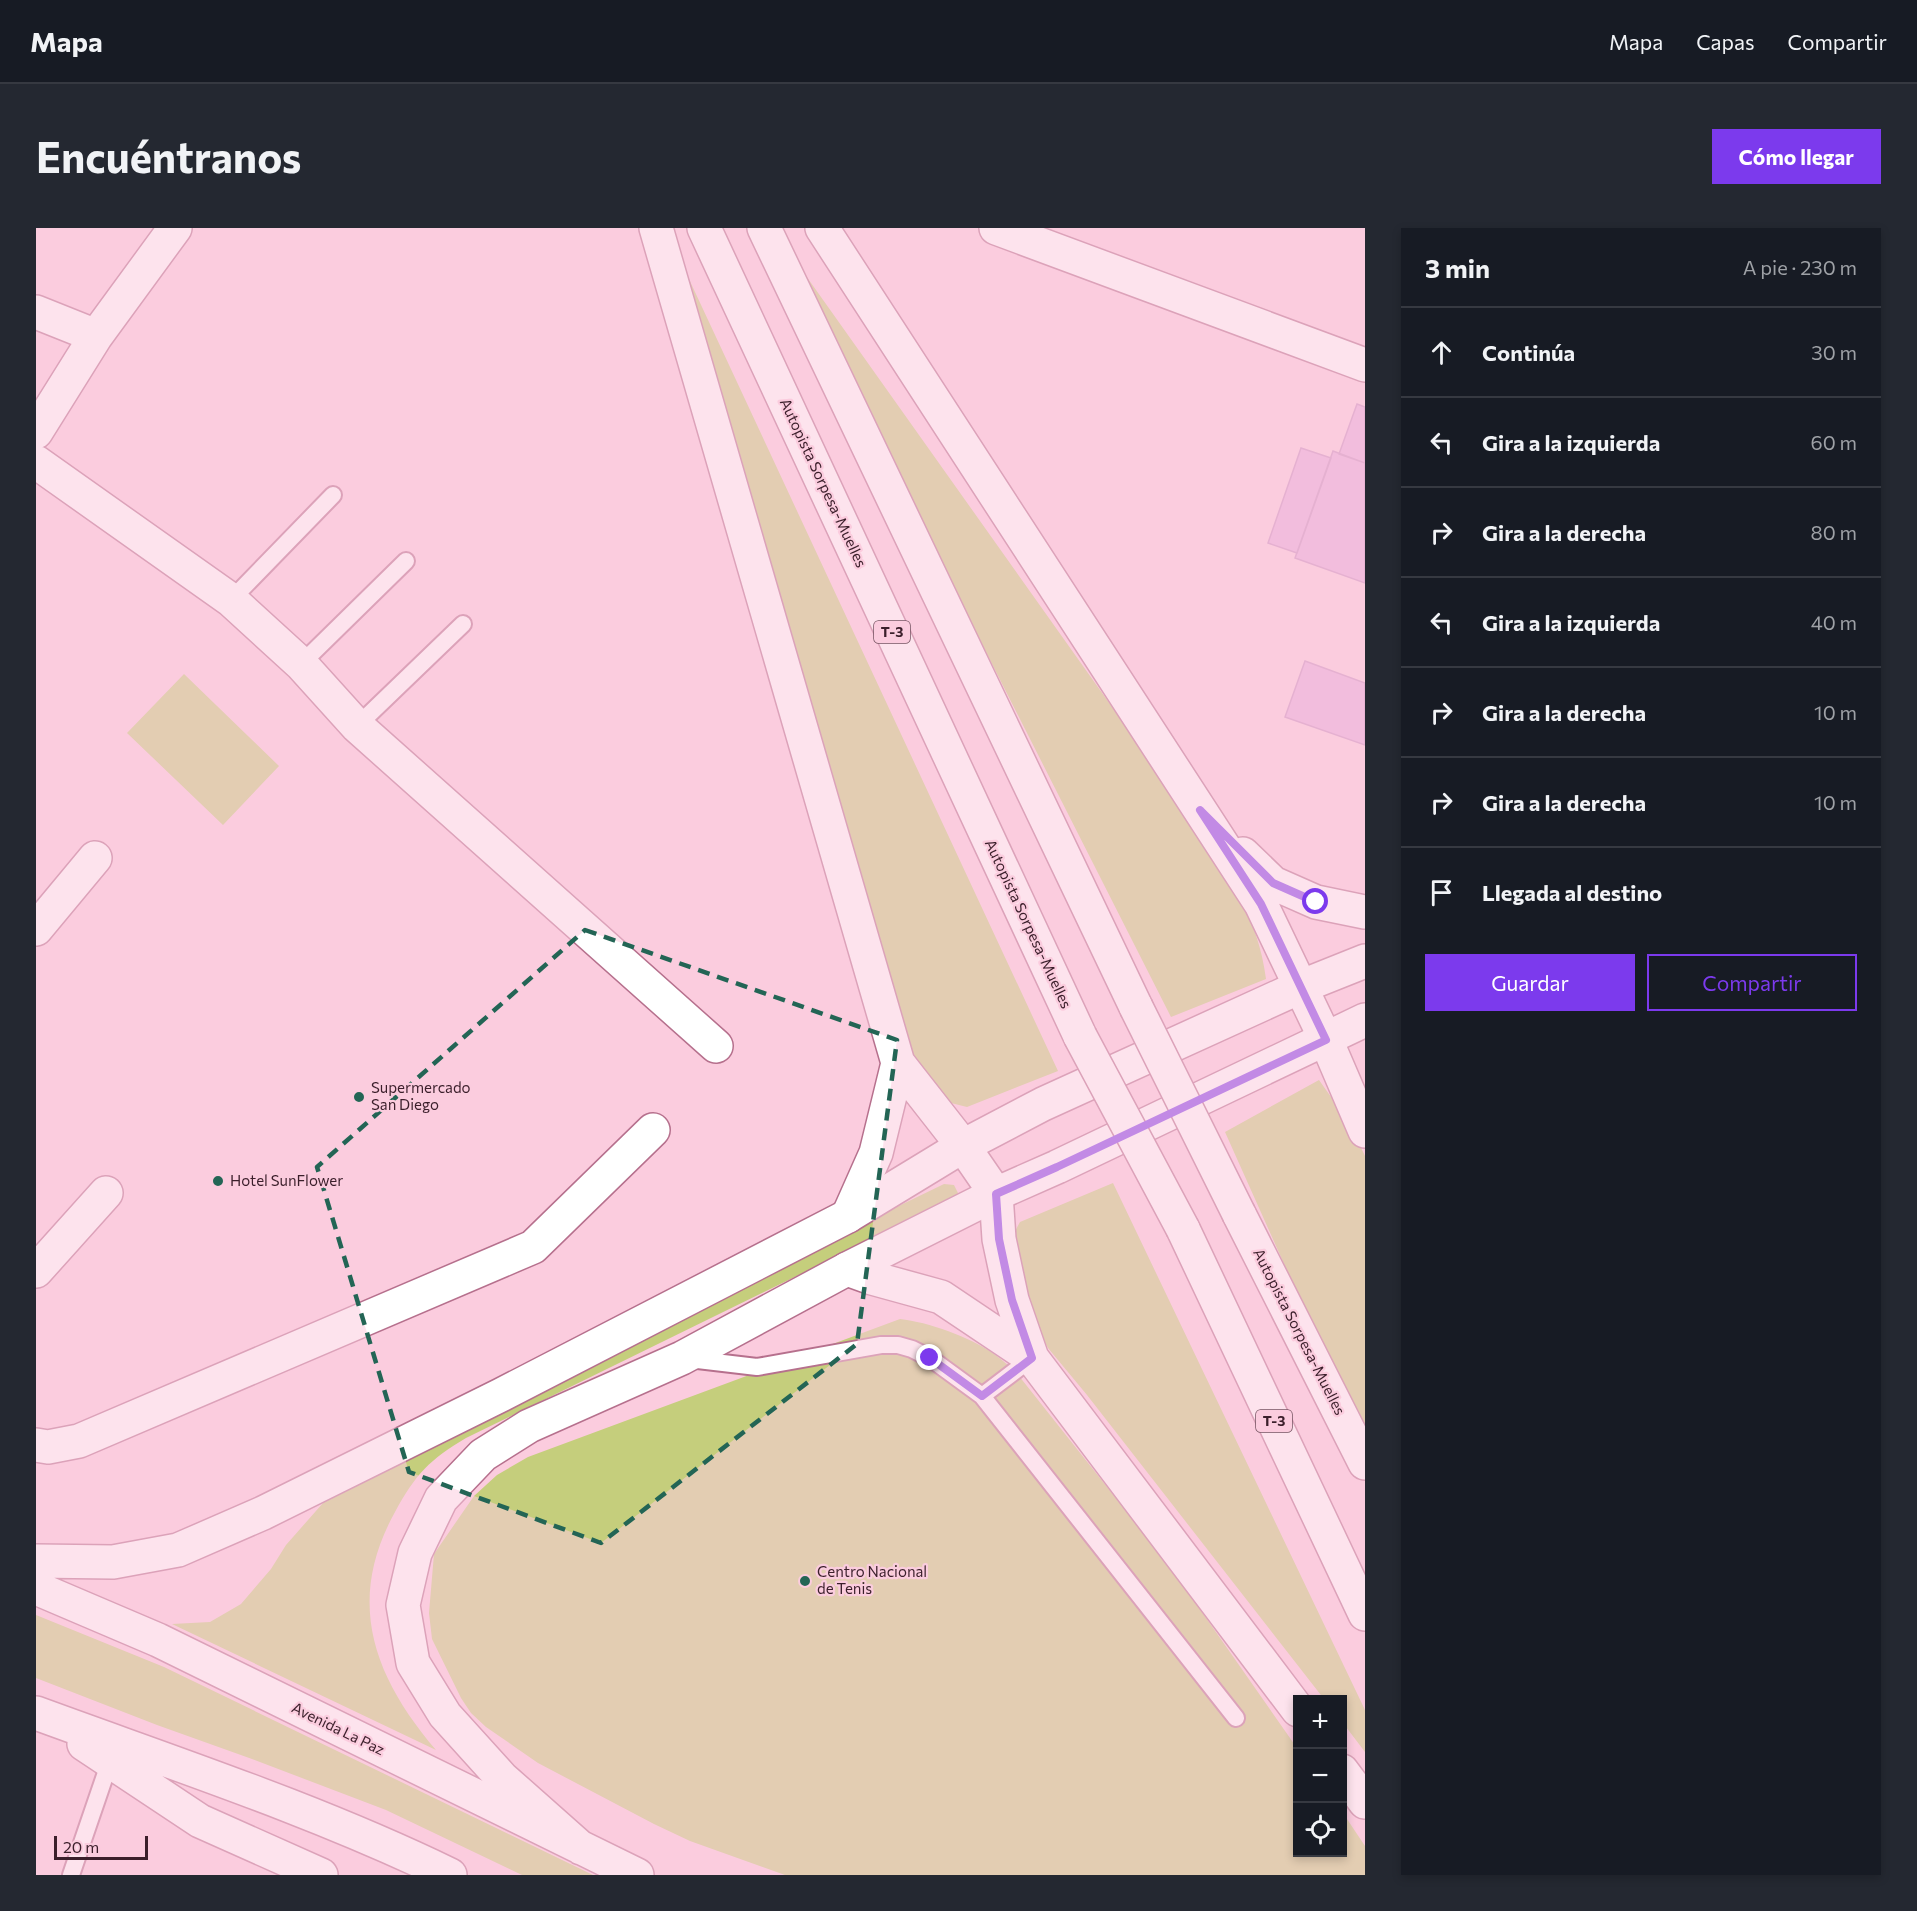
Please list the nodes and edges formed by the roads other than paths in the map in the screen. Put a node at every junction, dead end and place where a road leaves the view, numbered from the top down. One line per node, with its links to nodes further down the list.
1 (175, 228): 8 (street)
2 (656, 228): 27 (street)
3 (704, 228): 43 (street, Autopista Sorpesa-Muelles / T-3, bridge)
4 (764, 228): 40 (street, Autopista Sorpesa-Muelles, bridge)
5 (822, 228): 18 (street)
6 (996, 228): 9 (street)
7 (36, 312): 8 (street)
8 (96, 336): 10 (street)
9 (1365, 365)
10 (36, 432)
11 (36, 462): 14 (street)
12 (333, 495): 14 (lane)
13 (406, 561): 16 (lane)
14 (231, 600): 16 (street)
15 (463, 624): 17 (lane)
16 (301, 664): 17 (street)
17 (357, 726): 26 (street)
18 (1200, 810): 20 (street); 23 (street)
19 (95, 858): 21 (street)
20 (1365, 912)
21 (36, 929)
22 (1365, 961): 23 (street)
23 (1300, 987): 25 (street); 30 (street)
24 (1365, 1020): 25 (street)
25 (1326, 1040): 29 (street); 32 (street)
26 (716, 1046)
27 (898, 1063): 30 (street); 33 (street)
28 (653, 1130): 39 (street)
29 (1365, 1131)
30 (963, 1146): 32 (street); 33 (street)
31 (106, 1193): 35 (street)
32 (996, 1194): 34 (street); 37 (street)
33 (848, 1216): 41 (street)
34 (847, 1269): 36 (street); 37 (street)
35 (36, 1271)
36 (682, 1358): 38 (lane); 50 (street)
37 (1032, 1358): 38 (lane); 44 (street)
38 (982, 1396): 46 (lane)
39 (36, 1445)
40 (1365, 1463)
41 (36, 1561)
42 (36, 1588): 50 (street, Avenida La Paz)
43 (1365, 1614)
44 (1293, 1703)
45 (36, 1713): 47 (street); 53 (street)
46 (1236, 1718)
47 (110, 1761): 51 (lane); 52 (street)
48 (1347, 1778): 49 (street)
49 (1365, 1802)
50 (581, 1848): 54 (street, Avenida La Paz)
51 (70, 1875)
52 (321, 1875)
53 (450, 1875)
54 (637, 1875)

